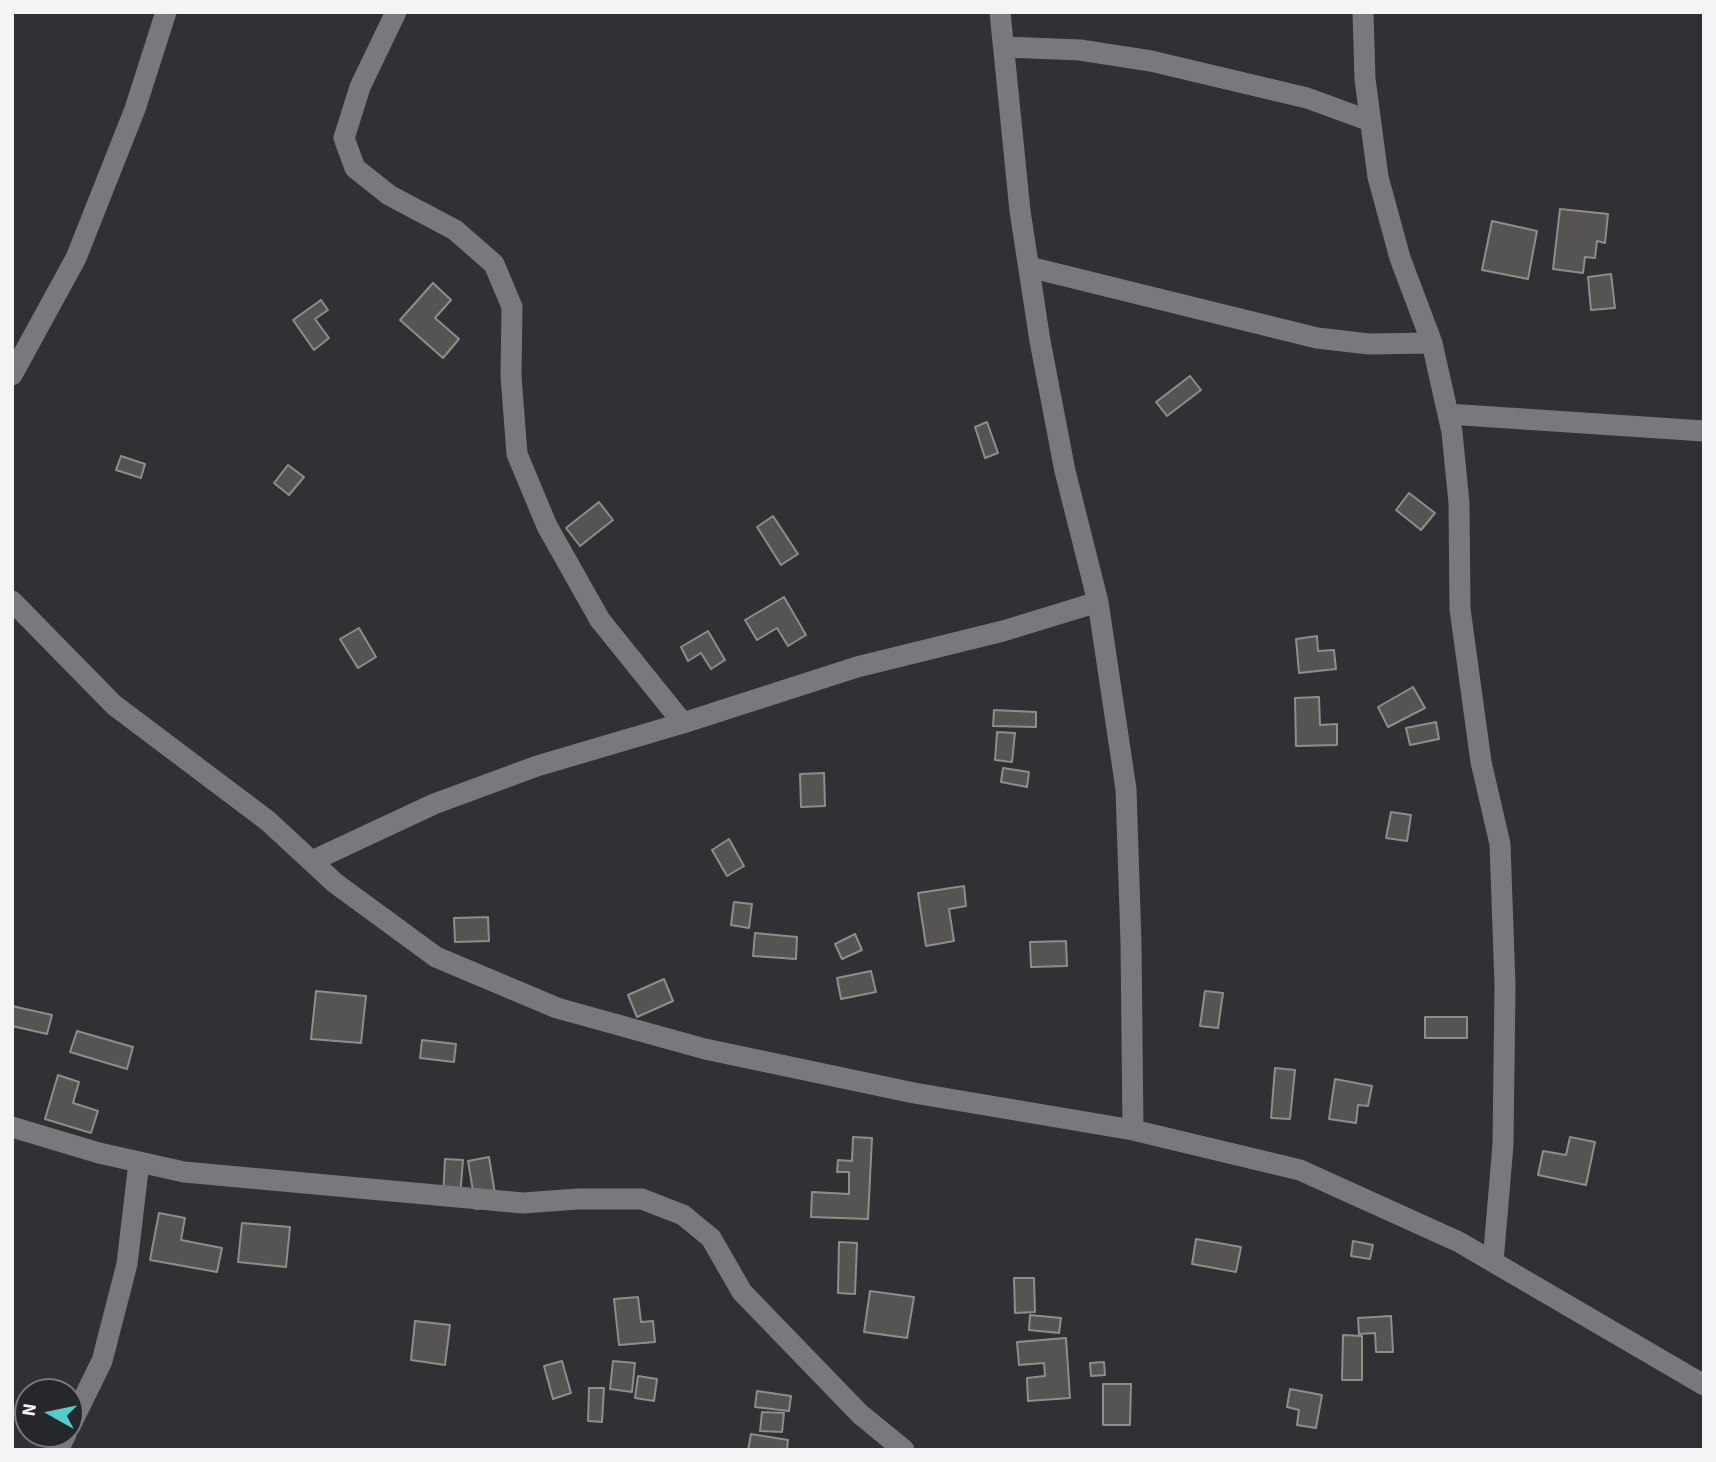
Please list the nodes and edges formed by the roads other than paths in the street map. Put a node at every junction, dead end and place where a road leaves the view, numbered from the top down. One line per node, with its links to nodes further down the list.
1 (166, 12): 9 (street)
2 (396, 12): 14 (street)
3 (1000, 12): 5 (street)
4 (1363, 12): 6 (street)
5 (1005, 47): 6 (street); 7 (street)
6 (1370, 121): 8 (street)
7 (1029, 267): 8 (street); 13 (street)
8 (1432, 343): 10 (street)
9 (12, 375)
10 (1448, 414): 11 (street); 19 (street)
11 (1704, 431)
12 (12, 601): 15 (street)
13 (1098, 602): 14 (street); 17 (street)
14 (683, 723): 15 (street)
15 (312, 861): 17 (street)
16 (12, 1127): 18 (street)
17 (1133, 1130): 19 (street)
18 (139, 1162): 21 (street); 22 (street)
19 (1493, 1262): 20 (street)
20 (1704, 1385)
21 (84, 1398)
22 (899, 1448)

